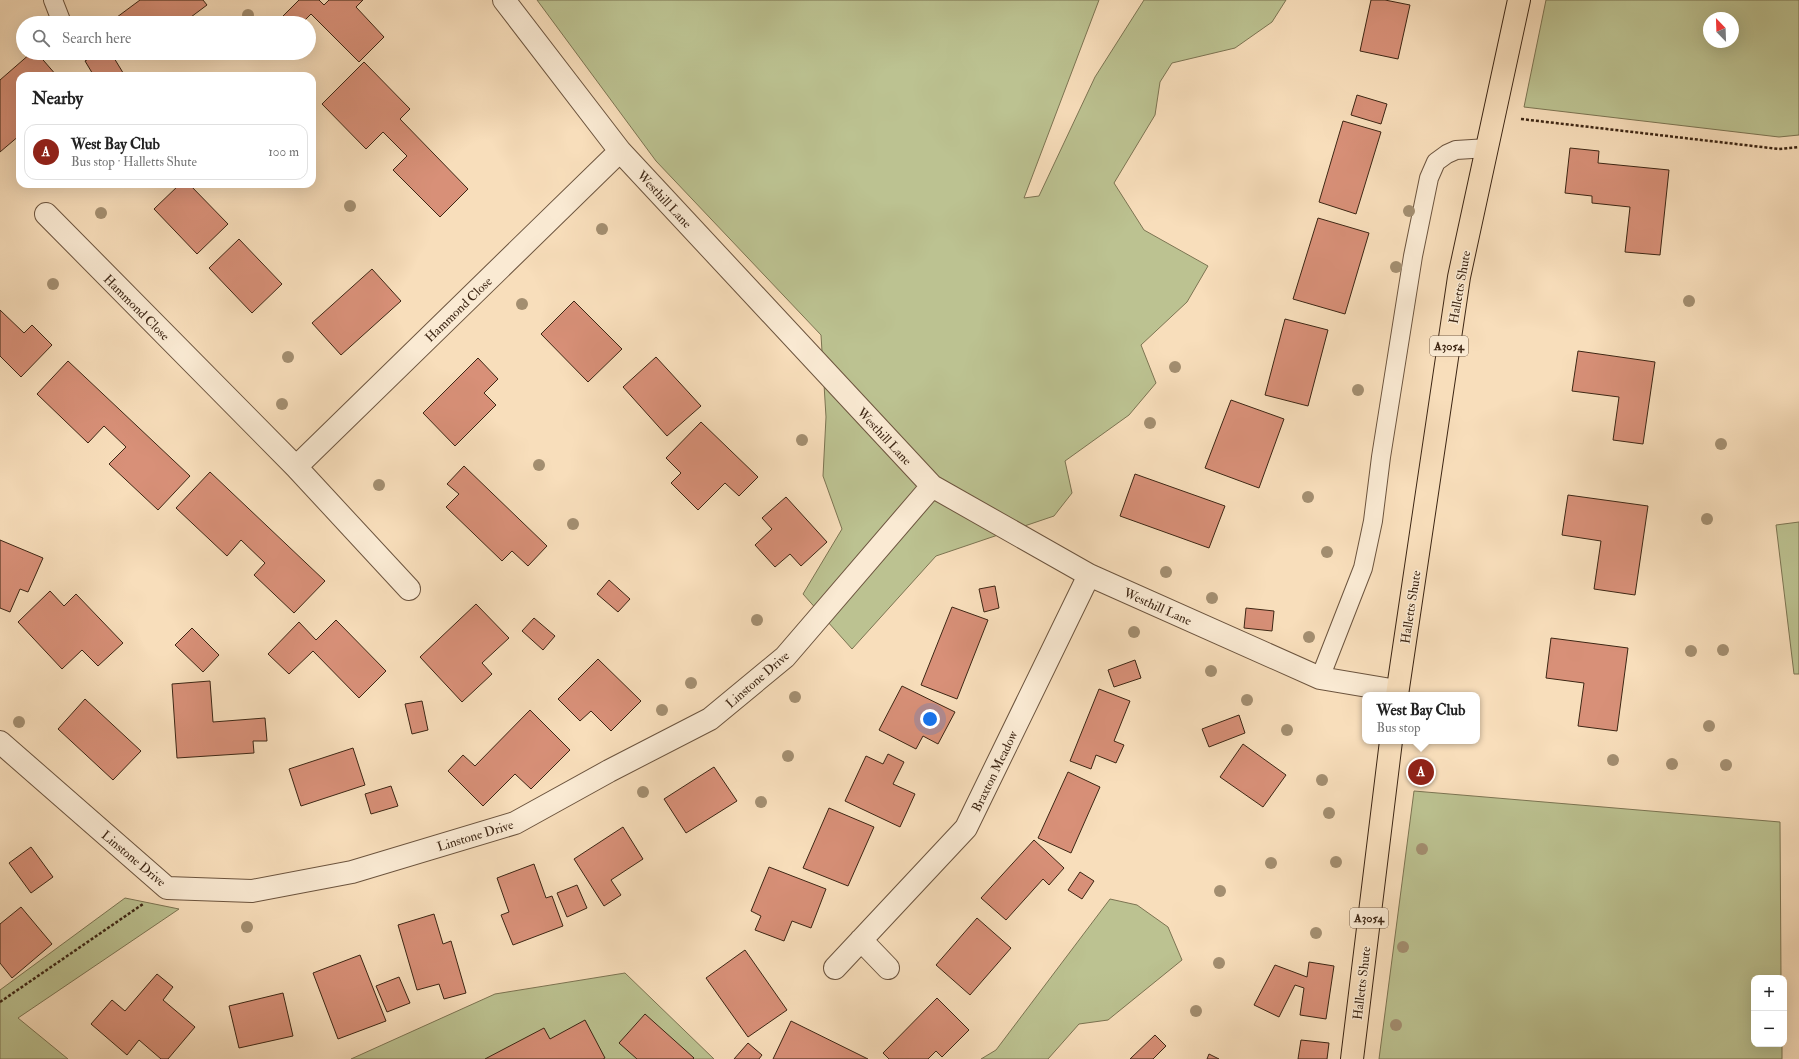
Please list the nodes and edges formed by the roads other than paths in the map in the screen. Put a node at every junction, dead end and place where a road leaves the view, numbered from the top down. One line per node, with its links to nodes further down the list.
1 (53, 0): 4 (lane)
2 (504, 0): 6 (street, Westhill Lane)
3 (1519, 0): 5 (main road, Halletts Shute / A3054)
4 (60, 16)
5 (1488, 148): 12 (lane); 14 (main road, Halletts Shute / A3054)
6 (620, 151): 8 (street, Hammond Close); 9 (street, Westhill Lane)
7 (46, 214): 8 (street, Hammond Close)
8 (296, 467): 11 (street, Hammond Close)
9 (932, 486): 10 (street, Westhill Lane); 15 (street, Linstone Drive)
10 (1089, 575): 12 (street, Westhill Lane); 17 (street, Braxton Meadow)
11 (409, 589)
12 (1320, 678): 13 (street, Westhill Lane)
13 (1392, 692)
14 (1397, 692)
15 (0, 742)
16 (1391, 744): 20 (main road, Halletts Shute / A3054)
17 (861, 940): 18 (street, Braxton Meadow); 19 (street)
18 (835, 968)
19 (888, 968)
20 (1352, 1059)

